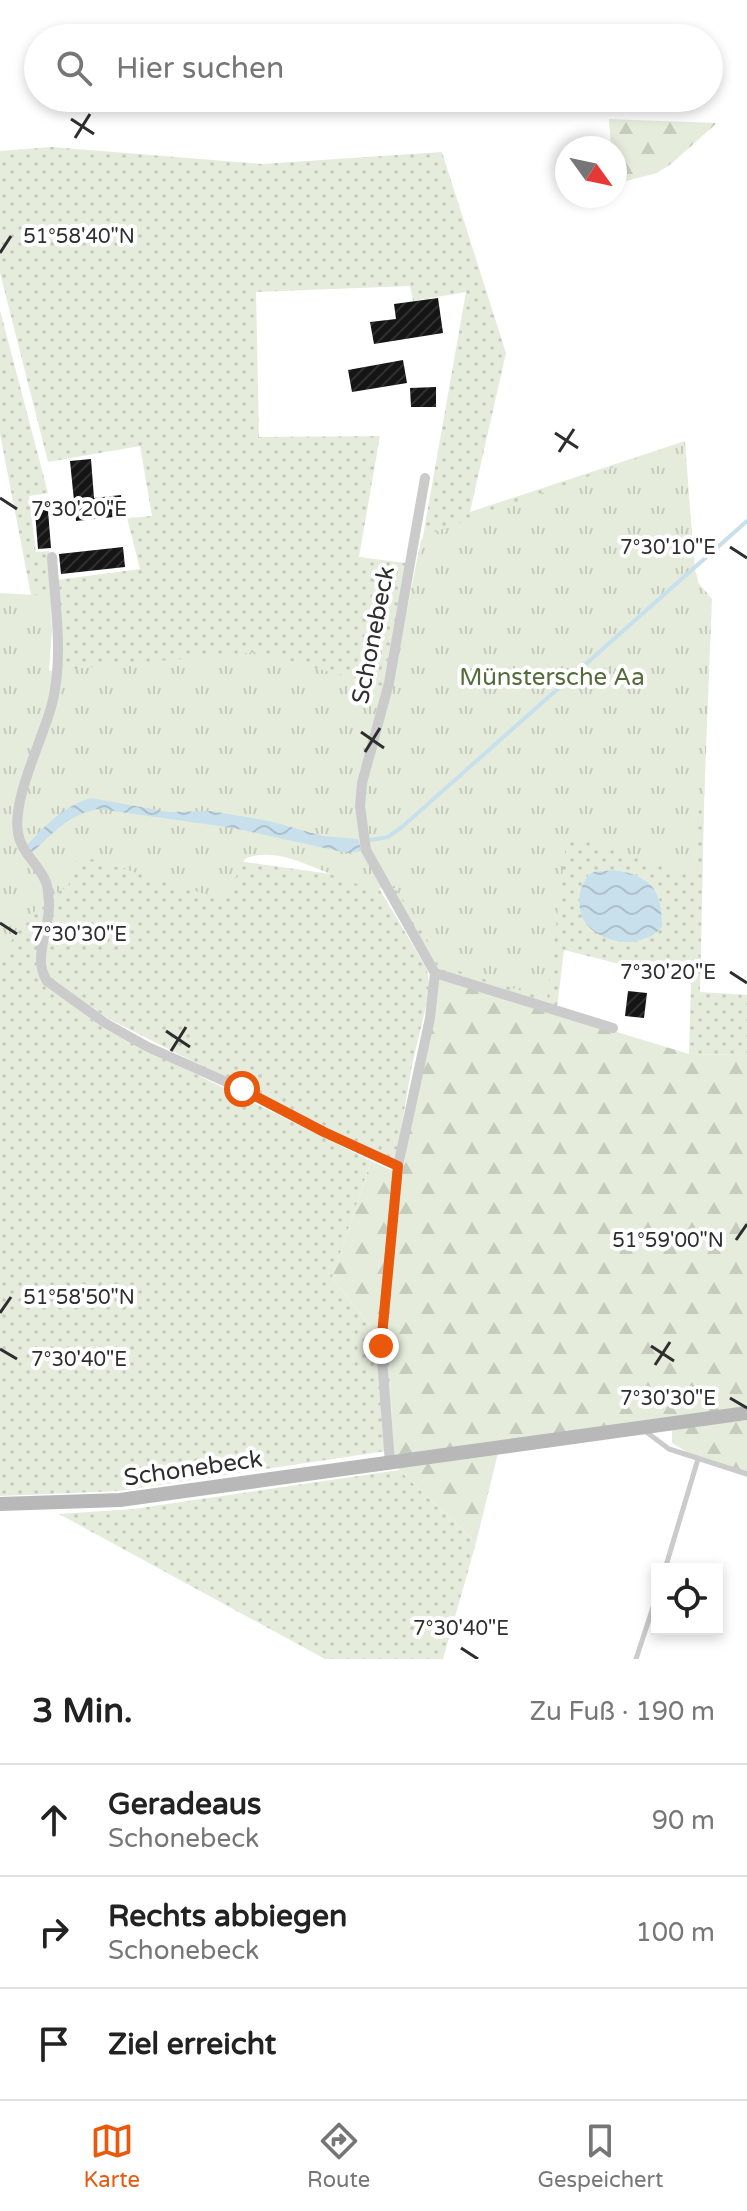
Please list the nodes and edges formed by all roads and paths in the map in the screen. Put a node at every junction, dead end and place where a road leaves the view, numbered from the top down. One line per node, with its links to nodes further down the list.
1 (425, 478): 3 (street, Schonebeck)
2 (52, 557): 5 (street)
3 (435, 973): 4 (street); 5 (street)
4 (613, 1028)
5 (398, 1166): 9 (street)
6 (747, 1413): 7 (street, Schonebeck)
7 (641, 1428): 8 (lane); 9 (street, Schonebeck)
8 (698, 1459): 10 (lane); 12 (lane)
9 (390, 1463): 11 (street, Schonebeck)
10 (747, 1474)
11 (0, 1504)
12 (667, 1563)
13 (651, 1613): 14 (lane)
14 (636, 1659)

